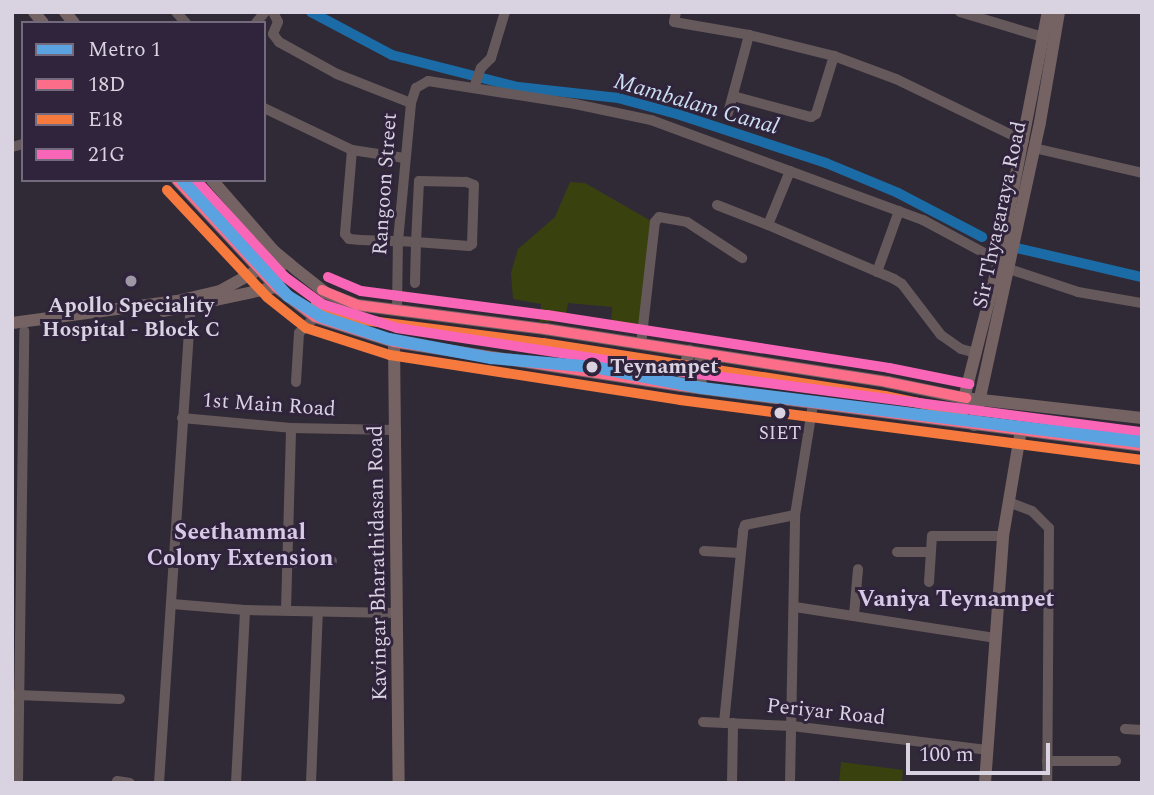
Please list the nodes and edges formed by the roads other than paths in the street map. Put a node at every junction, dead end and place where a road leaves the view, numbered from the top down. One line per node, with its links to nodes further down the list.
1 (273, 12): 12 (street)
2 (505, 12): 10 (street)
3 (960, 12): 8 (street)
4 (1048, 12): 8 (main road, Sir Thyagaraya Road)
5 (1059, 12): 15 (main road, Sir Thyagaraya Road)
6 (675, 17): 7 (street)
7 (749, 35): 9 (street); 11 (street)
8 (1043, 37): 15 (main road, Sir Thyagaraya Road)
9 (834, 56): 11 (street); 15 (street)
10 (475, 85)
11 (733, 96): 14 (street)
12 (411, 103): 17 (street, Rangoon Street); 18 (street)
13 (266, 109): 16 (street)
14 (728, 113)
15 (1029, 145): 19 (street); 29 (main road, Sir Thyagaraya Road)
16 (352, 150): 17 (street); 25 (street)
17 (404, 158): 25 (street, Rangoon Street)
18 (790, 171): 23 (street); 24 (street)
19 (1142, 173)
20 (179, 182): 30 (main road)
21 (214, 182): 28 (main road)
22 (717, 205): 24 (street)
23 (900, 211): 29 (street); 31 (street)
24 (768, 225): 31 (street)
25 (398, 241): 26 (street); 36 (street, Rangoon Street)
26 (416, 243): 26 (street); 32 (street)
27 (742, 258): 41 (street)
28 (288, 263): 30 (main road); 36 (main road)
29 (1004, 265): 35 (street); 44 (main road, Sir Thyagaraya Road); 49 (main road, Sir Thyagaraya Road)
30 (260, 269): 33 (main road); 34 (main road)
31 (877, 272): 44 (street)
32 (415, 283)
33 (276, 287): 34 (main road); 37 (main road)
34 (191, 302): 38 (main road); 39 (main road); 51 (street)
35 (1142, 303)
36 (397, 309): 41 (main road)
37 (315, 317): 40 (main road); 45 (street)
38 (12, 323)
39 (18, 331): 78 (street)
40 (394, 342): 46 (main road); 56 (main road, Kavingar Bharathidasan Road)
41 (641, 344): 42 (main road)
42 (689, 351): 43 (main road); 46 (main road)
43 (704, 354): 47 (main road); 48 (main road)
44 (976, 354): 48 (main road, Sir Thyagaraya Road)
45 (296, 382)
46 (682, 386): 47 (main road)
47 (702, 388): 50 (main road)
48 (964, 398): 49 (main road); 53 (main road, Sir Thyagaraya Road)
49 (978, 399): 52 (main road); 54 (main road, Sir Thyagaraya Road)
50 (813, 404): 53 (main road); 60 (street)
51 (183, 418): 55 (street, 1st Main Road); 70 (street)
52 (1142, 418)
53 (958, 422): 54 (main road)
54 (974, 425): 57 (main road)
55 (291, 428): 56 (street, 1st Main Road); 67 (street)
56 (396, 430): 75 (main road, Kavingar Bharathidasan Road)
57 (1021, 430): 58 (main road); 59 (main road)
58 (1142, 446)
59 (1011, 503): 61 (main road); 87 (street)
60 (795, 515): 65 (street); 71 (street)
61 (1003, 536): 64 (street); 77 (main road)
62 (705, 551): 65 (street)
63 (897, 552): 64 (street)
64 (929, 552): 69 (street)
65 (740, 553): 82 (street)
66 (332, 561): 67 (street)
67 (288, 563): 73 (street)
68 (858, 569): 76 (street)
69 (929, 582)
70 (172, 604): 72 (street); 92 (street)
71 (795, 607): 76 (street); 83 (street)
72 (245, 610): 73 (street); 93 (street)
73 (286, 610): 74 (street)
74 (318, 612): 75 (street); 94 (street)
75 (397, 613): 95 (main road, Kavingar Bharathidasan Road)
76 (854, 615): 77 (street)
77 (995, 638): 86 (main road)
78 (15, 661): 79 (street)
79 (17, 695): 80 (street); 90 (street)
80 (120, 699)
81 (703, 722): 82 (street, Periyar Road)
82 (729, 723): 83 (street, Periyar Road); 96 (street)
83 (792, 726): 86 (street, Periyar Road); 97 (street)
84 (1125, 729): 85 (street)
85 (1142, 730)
86 (987, 750): 98 (main road)
87 (1047, 761): 88 (street); 99 (street)
88 (1116, 761)
89 (117, 781): 91 (street)
90 (18, 783)
91 (130, 783)
92 (159, 783)
93 (236, 783)
94 (311, 783)
95 (399, 783)
96 (732, 783)
97 (790, 783)
98 (985, 783)
99 (1047, 783)

